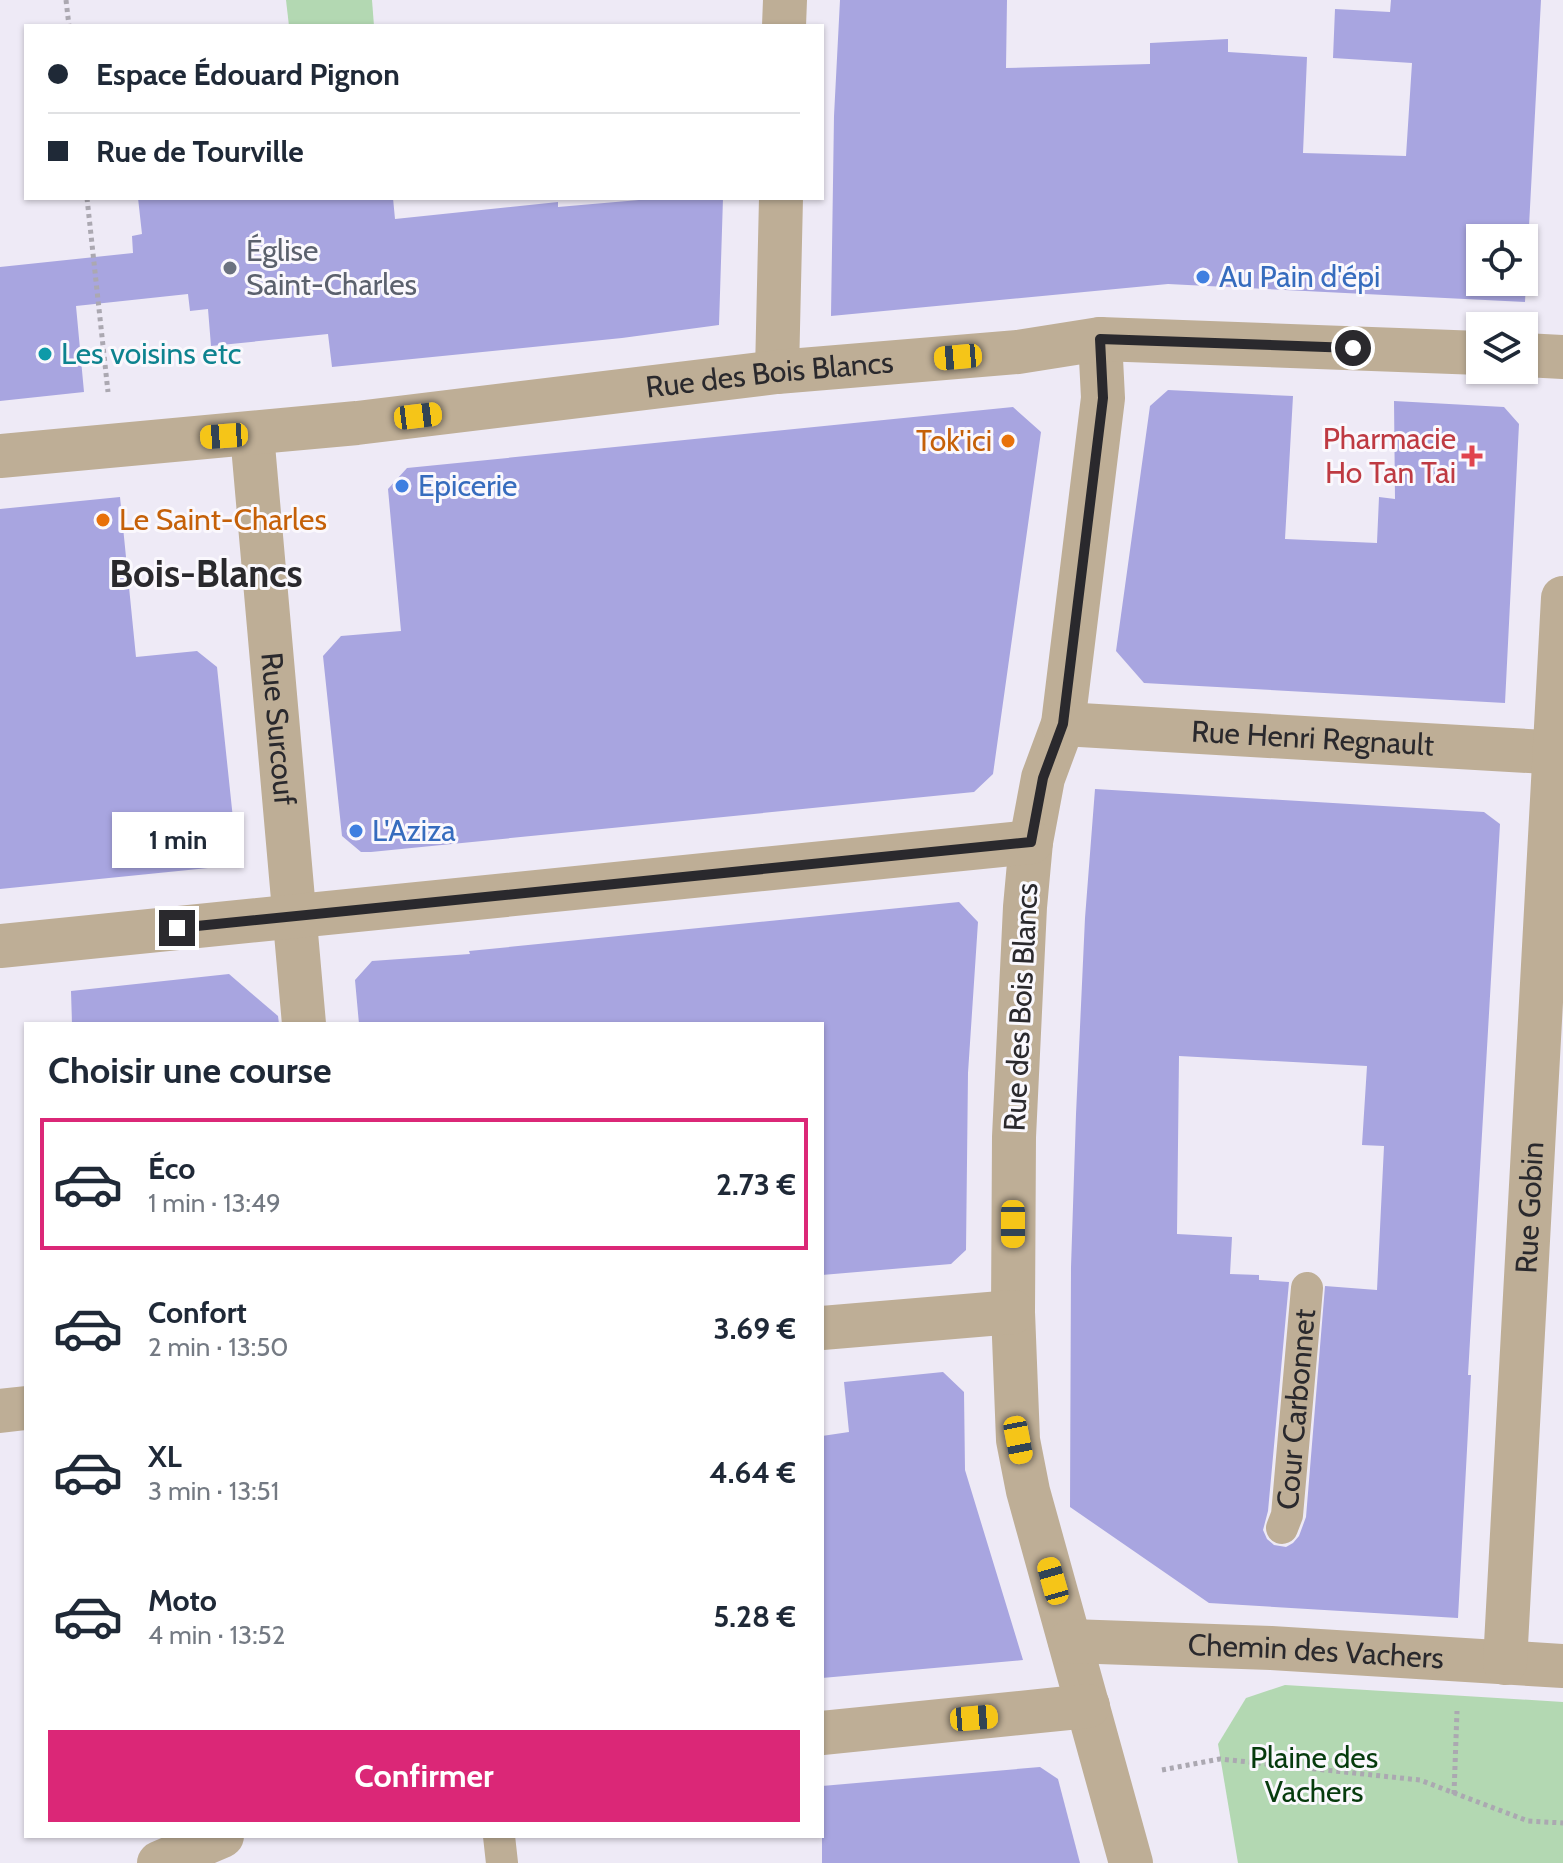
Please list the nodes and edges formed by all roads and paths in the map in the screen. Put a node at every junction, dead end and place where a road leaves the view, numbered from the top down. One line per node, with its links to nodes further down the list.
1 (66, 0): 3 (path)
2 (785, 0): 4 (street)
3 (69, 24)
4 (784, 24)
5 (87, 200): 13 (path)
6 (781, 200): 11 (street)
7 (1100, 339): 8 (street); 11 (street, Rue des Bois Blancs); 16 (street, Rue des Bois Blancs)
8 (1466, 352)
9 (1538, 356): 10 (street)
10 (1563, 357)
11 (777, 372): 12 (street, Rue des Bois Blancs)
12 (252, 434): 13 (street, Rue des Bois Blancs); 19 (street, Rue Surcouf)
13 (113, 445): 14 (street, Rue des Bois Blancs)
14 (0, 456)
15 (1563, 598): 17 (street, Rue Gobin)
16 (1063, 724): 17 (street, Rue Henri Regnault); 18 (street, Rue des Bois Blancs)
17 (1559, 752): 30 (street, Rue Gobin)
18 (1031, 842): 19 (street); 23 (street, Rue des Bois Blancs)
19 (295, 916): 20 (street); 21 (street, Rue Surcouf)
20 (0, 946)
21 (304, 1022)
22 (1307, 1288): 27 (lane, Cour Carbonnet)
23 (1013, 1312): 24 (street); 28 (street, Rue des Bois Blancs)
24 (824, 1328)
25 (24, 1408): 26 (street)
26 (0, 1411)
27 (1282, 1528)
28 (1070, 1641): 29 (street, Chemin des Vachers); 32 (street, Rue des Bois Blancs)
29 (1459, 1660): 30 (street, Chemin des Vachers); 35 (path)
30 (1505, 1663): 31 (street, Chemin des Vachers)
31 (1563, 1666)
32 (1088, 1706): 33 (street); 34 (street, Rue des Bois Blancs)
33 (824, 1733)
34 (1109, 1780): 35 (path); 41 (street, Rue des Bois Blancs)
35 (1454, 1794): 36 (path)
36 (1563, 1823)
37 (217, 1838): 39 (street)
38 (499, 1838): 40 (lane)
39 (159, 1863)
40 (502, 1863)
41 (1131, 1863)

